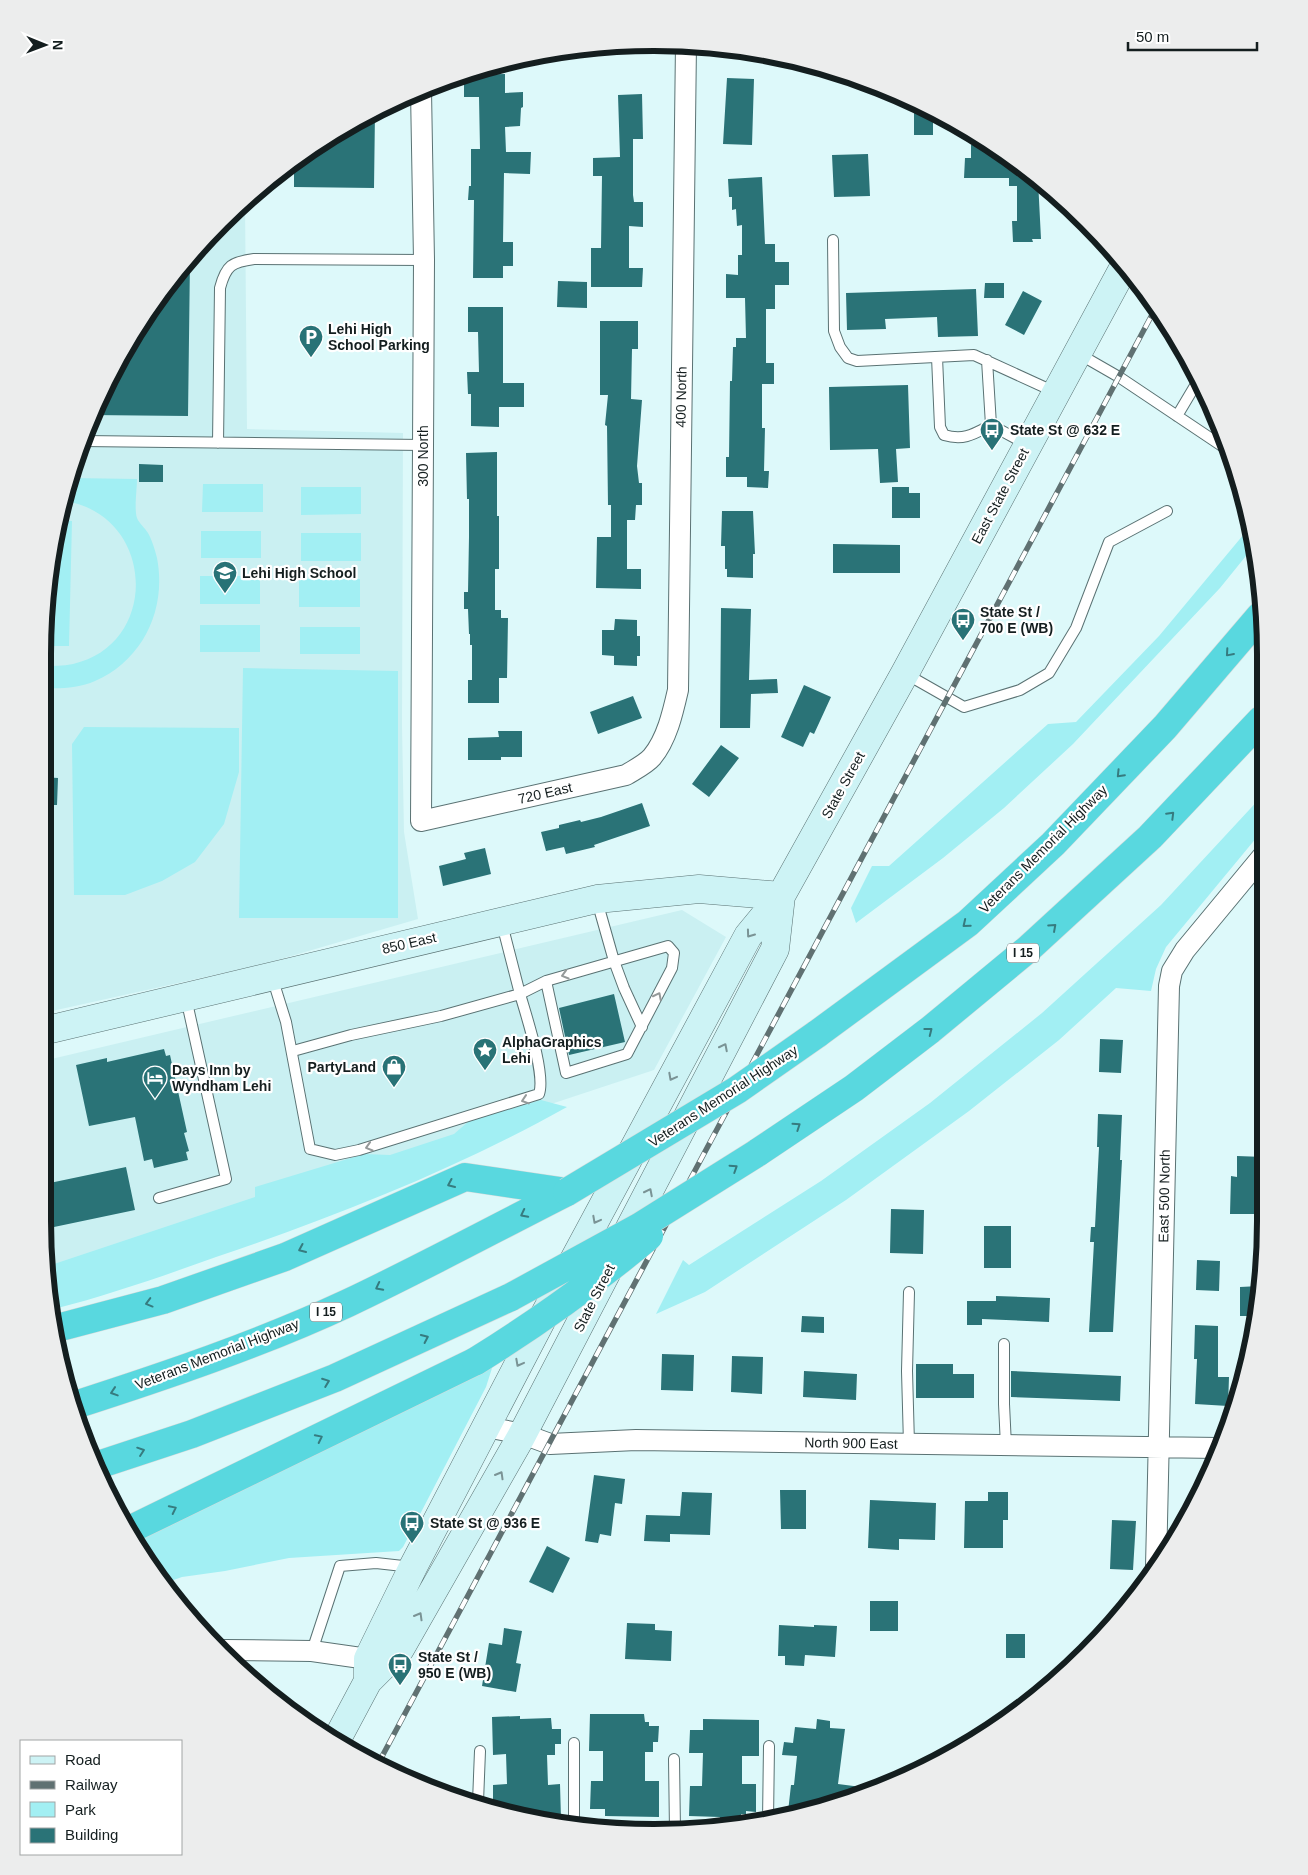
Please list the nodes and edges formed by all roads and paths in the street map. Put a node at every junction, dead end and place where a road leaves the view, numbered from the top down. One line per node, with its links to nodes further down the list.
1 (686, 53): 22 (street, 400 North)
2 (421, 98): 4 (street, 300 North)
3 (833, 240): 7 (lane)
4 (424, 260): 14 (lane); 16 (street, 300 North)
5 (1120, 273): 6 (main road, East State Street)
6 (1078, 354): 10 (main road, East State Street); 11 (lane)
7 (937, 357): 8 (lane); 12 (lane)
8 (988, 360): 10 (lane); 12 (lane)
9 (1195, 386): 11 (lane)
10 (1056, 393): 17 (main road, East State Street)
11 (1177, 416): 15 (lane)
12 (991, 425): 17 (lane)
13 (90, 441): 14 (lane)
14 (218, 443): 16 (lane)
15 (1219, 444)
16 (423, 445): 23 (street, 300 North)
17 (1028, 445): 20 (main road, East State Street)
18 (1167, 511): 20 (lane)
19 (1255, 621): 37 (highway, Veterans Memorial Highway / I 15, one-way to 37, bridge)
20 (905, 674): 25 (main road, State Street)
21 (1257, 724): 36 (highway, I 15, one-way to 21, bridge)
22 (659, 746): 23 (street, 720 East)
23 (422, 821)
24 (1257, 863): 47 (street, East 500 North)
25 (780, 896): 26 (main road, 850 East); 43 (main road, State Street, one-way to 43); 44 (main road, State Street, one-way to 25)
26 (597, 899): 27 (main road, 850 East); 28 (lane)
27 (501, 922): 29 (main road, 850 East); 31 (lane)
28 (614, 961): 30 (lane, one-way to 30); 33 (lane); 33 (lane, one-way to 28)
29 (271, 976): 32 (main road, 850 East); 35 (lane)
30 (546, 981): 31 (lane); 33 (lane)
31 (520, 994): 35 (lane); 35 (lane, one-way to 35)
32 (186, 997): 34 (main road, 850 East); 38 (lane)
33 (642, 1027)
34 (51, 1029)
35 (292, 1051)
36 (698, 1191): 49 (highway, I 15, one-way to 36, bridge); 50 (highway, one-way to 36, bridge)
37 (567, 1192): 40 (highway, one-way to 40); 42 (highway, Veterans Memorial Highway / I 15, one-way to 42)
38 (159, 1198)
39 (909, 1292): 45 (lane)
40 (61, 1327)
41 (1004, 1344): 46 (lane)
42 (80, 1403)
43 (486, 1427): 44 (street, North 900 East); 52 (main road, State Street)
44 (523, 1434): 45 (street, North 900 East); 55 (main road, State Street, one-way to 44)
45 (909, 1444): 46 (street, North 900 East)
46 (1006, 1446): 47 (street, North 900 East)
47 (1158, 1448): 48 (street, North 900 East); 51 (street, East 500 North)
48 (1213, 1448)
49 (102, 1464)
50 (135, 1527)
51 (1157, 1553)
52 (413, 1567): 54 (lane); 55 (main road, State Street)
53 (231, 1650): 54 (street)
54 (312, 1651): 55 (street)
55 (368, 1670): 56 (main road, State Street)
56 (339, 1734)
57 (574, 1743): 63 (lane)
58 (769, 1746): 62 (lane)
59 (480, 1751): 61 (lane)
60 (674, 1759): 64 (lane)
61 (478, 1797)
62 (768, 1813)
63 (574, 1819)
64 (675, 1823)

